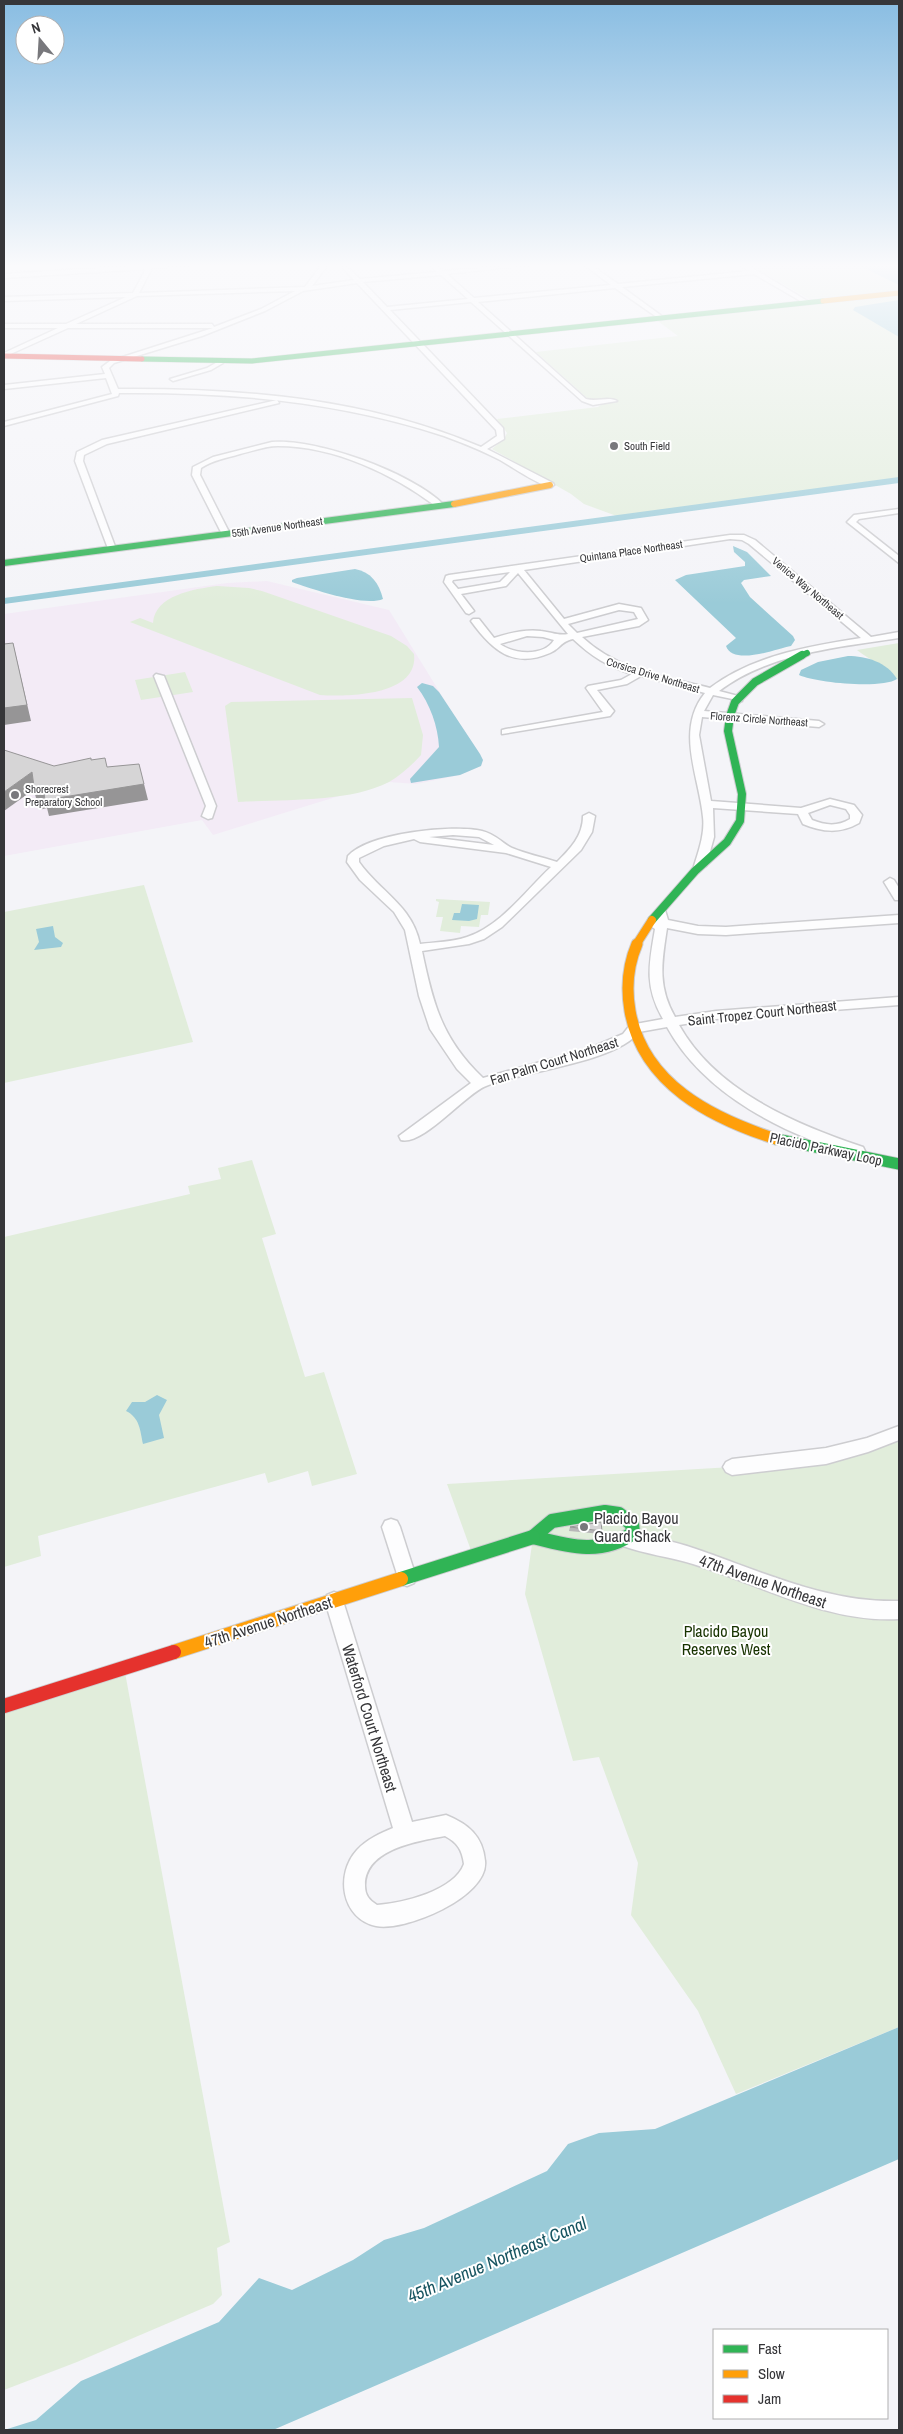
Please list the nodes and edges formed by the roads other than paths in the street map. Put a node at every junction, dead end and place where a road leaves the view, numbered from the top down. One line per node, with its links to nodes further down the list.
1 (108, 376): 6 (street)
2 (102, 377): 5 (street)
3 (449, 377): 10 (street)
4 (558, 377): 8 (street)
5 (4, 387)
6 (115, 391): 7 (street); 9 (street)
7 (288, 399): 10 (street); 16 (street)
8 (614, 401)
9 (4, 424)
10 (484, 448): 11 (street)
11 (550, 485): 12 (street, 55th Avenue Northeast)
12 (440, 505): 14 (street, 55th Avenue Northeast); 14 (street)
13 (899, 511): 17 (street)
14 (226, 534): 16 (street, 55th Avenue Northeast)
15 (744, 538): 19 (street, Quintana Place Northeast); 27 (street, Venice Way Northeast)
16 (112, 549): 18 (street, 55th Avenue Northeast)
17 (899, 560)
18 (4, 563)
19 (518, 568): 20 (street); 20 (street, Quintana Place Northeast); 23 (street, Corsica Drive Northeast)
20 (455, 592): 21 (street)
21 (469, 611)
22 (476, 621): 28 (street)
23 (563, 622): 24 (street, Corsica Drive Northeast); 24 (street)
24 (574, 634): 26 (street); 30 (street, Corsica Drive Northeast)
25 (899, 635): 27 (street, Placido Parkway Loop)
26 (559, 639): 28 (street); 28 (street)
27 (869, 640): 29 (street, Placido Parkway Loop)
28 (495, 645)
29 (807, 653): 32 (street, Placido Parkway Loop); 33 (street, Placido Parkway Loop)
30 (640, 673): 32 (street, Corsica Drive Northeast); 37 (street)
31 (160, 676): 41 (street)
32 (710, 693): 33 (street, Corsica Drive Northeast); 34 (street, Placido Parkway Loop)
33 (738, 700): 35 (street, Placido Parkway Loop)
34 (698, 714): 35 (street, Florenz Circle Northeast); 38 (street, Placido Parkway Loop)
35 (731, 717): 36 (street, Florenz Circle Northeast); 39 (street, Placido Parkway Loop)
36 (819, 724)
37 (506, 732)
38 (707, 804): 39 (street); 44 (street, Placido Parkway Loop)
39 (743, 807): 40 (street); 44 (street, Placido Parkway Loop)
40 (802, 812)
41 (208, 816)
42 (589, 816): 43 (street)
43 (558, 866): 50 (street); 50 (street)
44 (700, 866): 47 (street, Placido Parkway Loop)
45 (890, 882): 46 (street)
46 (899, 897)
47 (662, 918): 48 (street); 49 (street); 52 (street, Placido Parkway Loop)
48 (899, 919)
49 (647, 928): 53 (street, Placido Parkway Loop)
50 (416, 948): 54 (street)
51 (899, 1001): 52 (street, Saint Tropez Court Northeast)
52 (670, 1023): 53 (street, Saint Tropez Court Northeast); 56 (street, Placido Parkway Loop)
53 (632, 1032): 54 (street, Fan Palm Court Northeast); 56 (street, Placido Parkway Loop)
54 (480, 1084): 55 (street, Fan Palm Court Northeast)
55 (406, 1136)
56 (895, 1164)
57 (899, 1433): 58 (street)
58 (732, 1468)
59 (391, 1527): 62 (street)
60 (533, 1537): 61 (street, 47th Avenue Northeast); 61 (street, 47th Avenue Northeast); 62 (street, 47th Avenue Northeast)
61 (629, 1540): 64 (street, 47th Avenue Northeast)
62 (407, 1577): 63 (street, 47th Avenue Northeast)
63 (334, 1601): 65 (street, 47th Avenue Northeast); 66 (street, Waterford Court Northeast)
64 (899, 1610)
65 (4, 1706)
66 (406, 1835): 66 (street)

